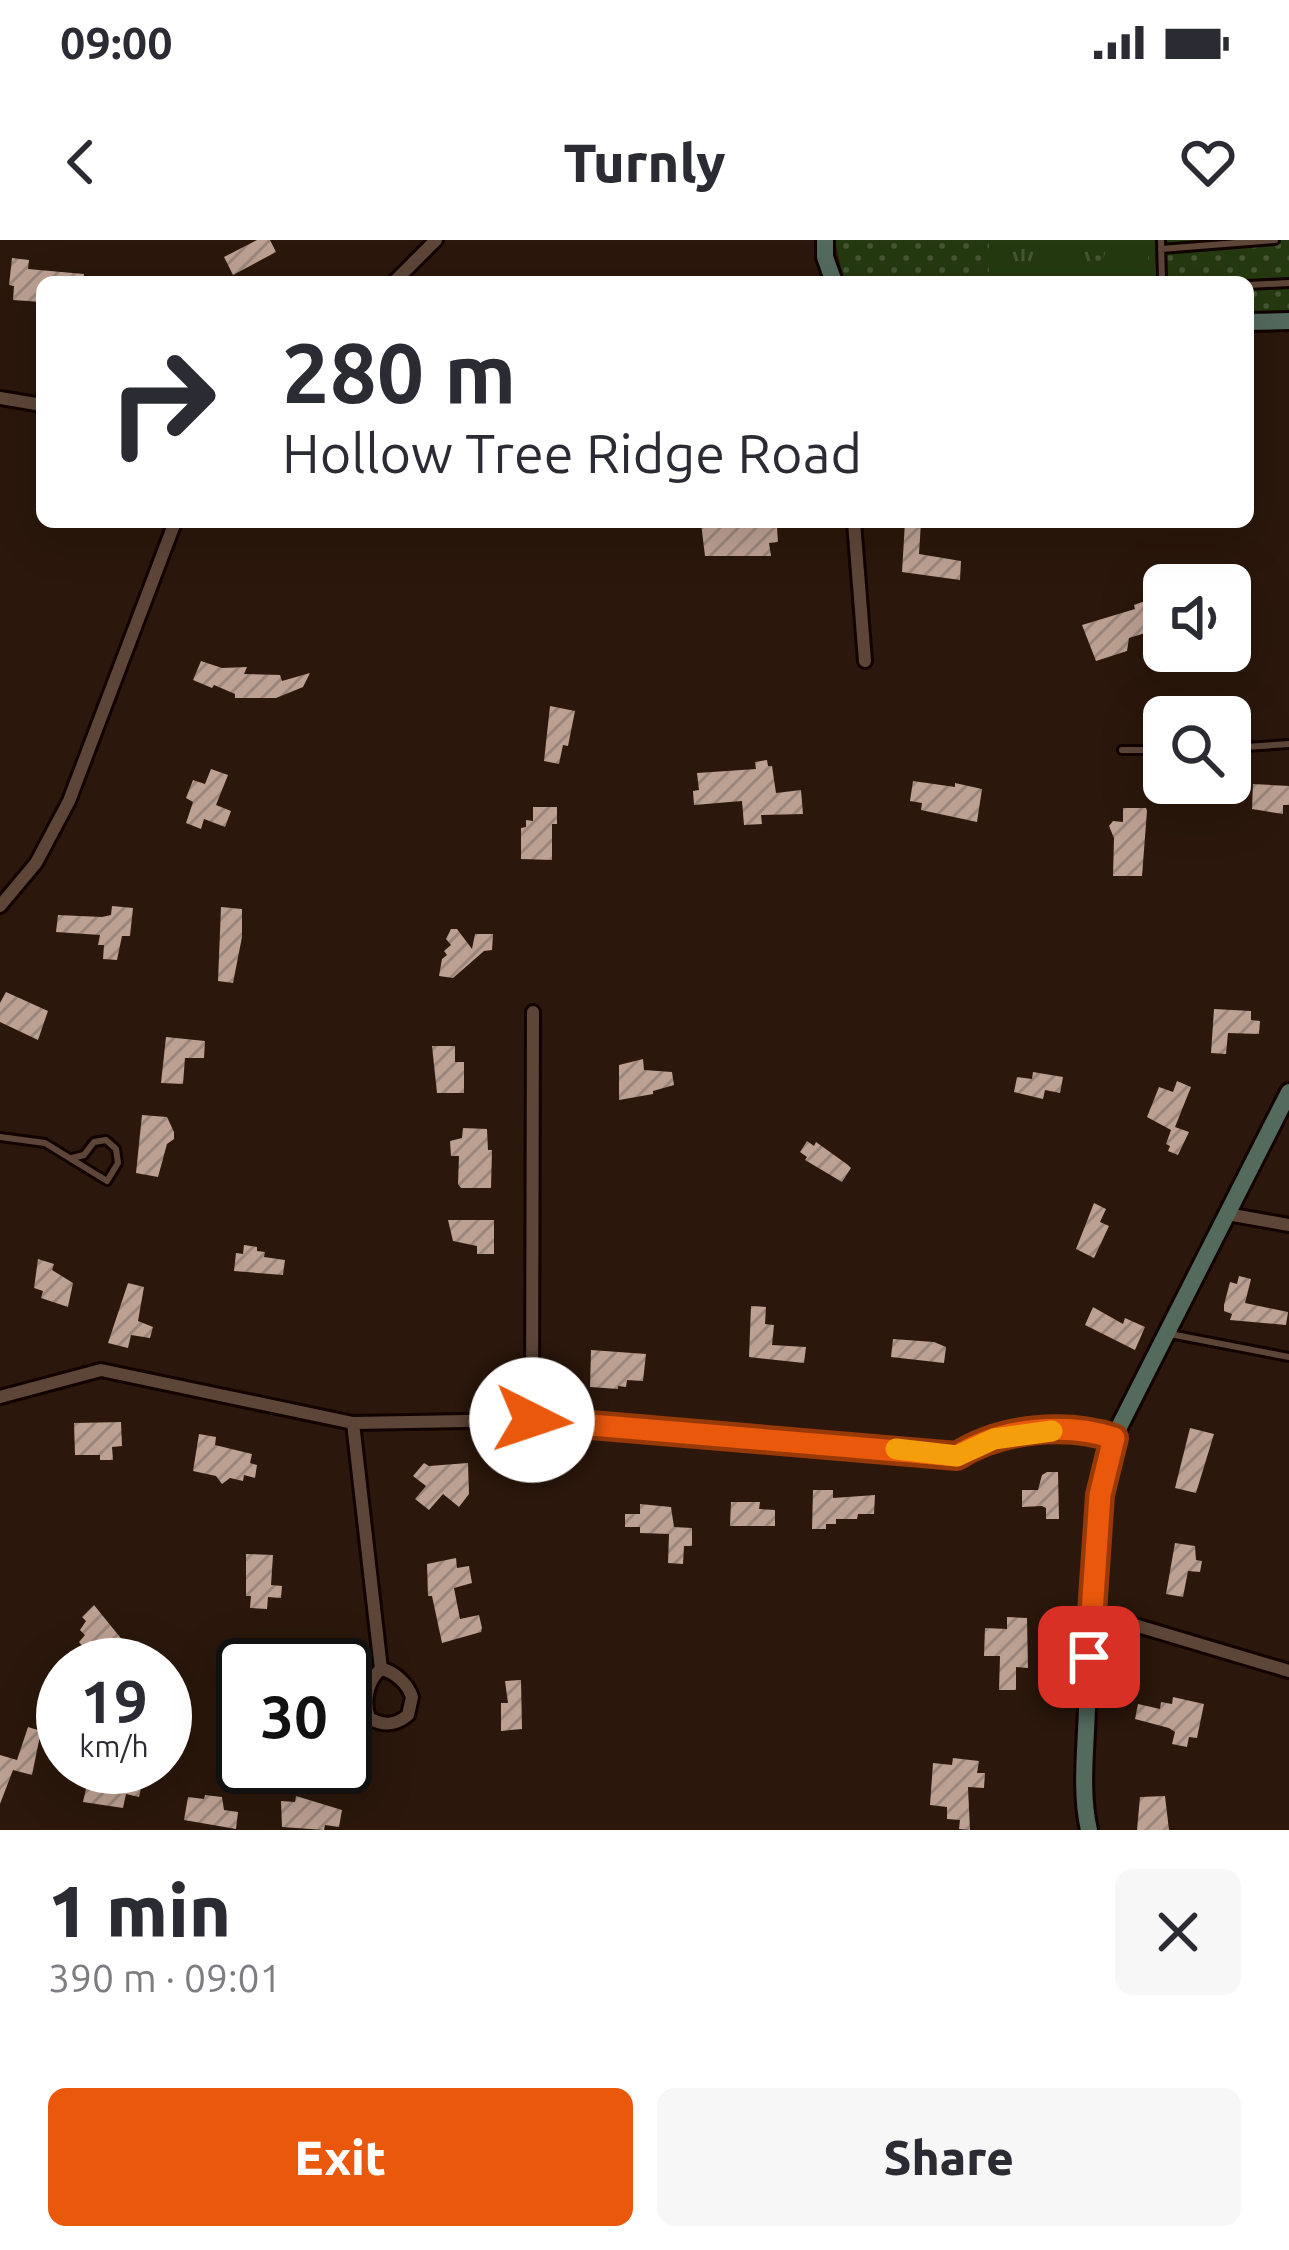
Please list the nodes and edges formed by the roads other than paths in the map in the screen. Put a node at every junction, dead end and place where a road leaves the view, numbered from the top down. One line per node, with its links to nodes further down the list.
1 (436, 240): 5 (street)
2 (825, 240): 6 (street)
3 (1275, 240): 4 (lane)
4 (1161, 244): 7 (lane)
5 (400, 276)
6 (832, 276)
7 (1162, 276)
8 (1289, 283): 9 (lane)
9 (1254, 285)
10 (1289, 321): 11 (street)
11 (1254, 322)
12 (0, 398): 13 (street)
13 (36, 404)
14 (173, 528): 21 (street)
15 (854, 528): 16 (street)
16 (865, 661)
17 (1289, 744): 18 (lane)
18 (1251, 747)
19 (1122, 750): 20 (lane)
20 (1143, 750)
21 (0, 906)
22 (533, 1012): 31 (street)
23 (1289, 1092): 26 (street)
24 (0, 1137): 25 (lane)
25 (72, 1158): 25 (lane)
26 (1227, 1214): 27 (street); 28 (street)
27 (1289, 1226)
28 (1167, 1333): 29 (lane); 33 (street)
29 (1289, 1357)
30 (0, 1397): 32 (street)
31 (532, 1420): 32 (street); 33 (street)
32 (352, 1423): 35 (street)
33 (1114, 1438): 34 (street)
34 (1091, 1612): 36 (street); 37 (street)
35 (381, 1669): 35 (street)
36 (1289, 1671)
37 (1089, 1830)

